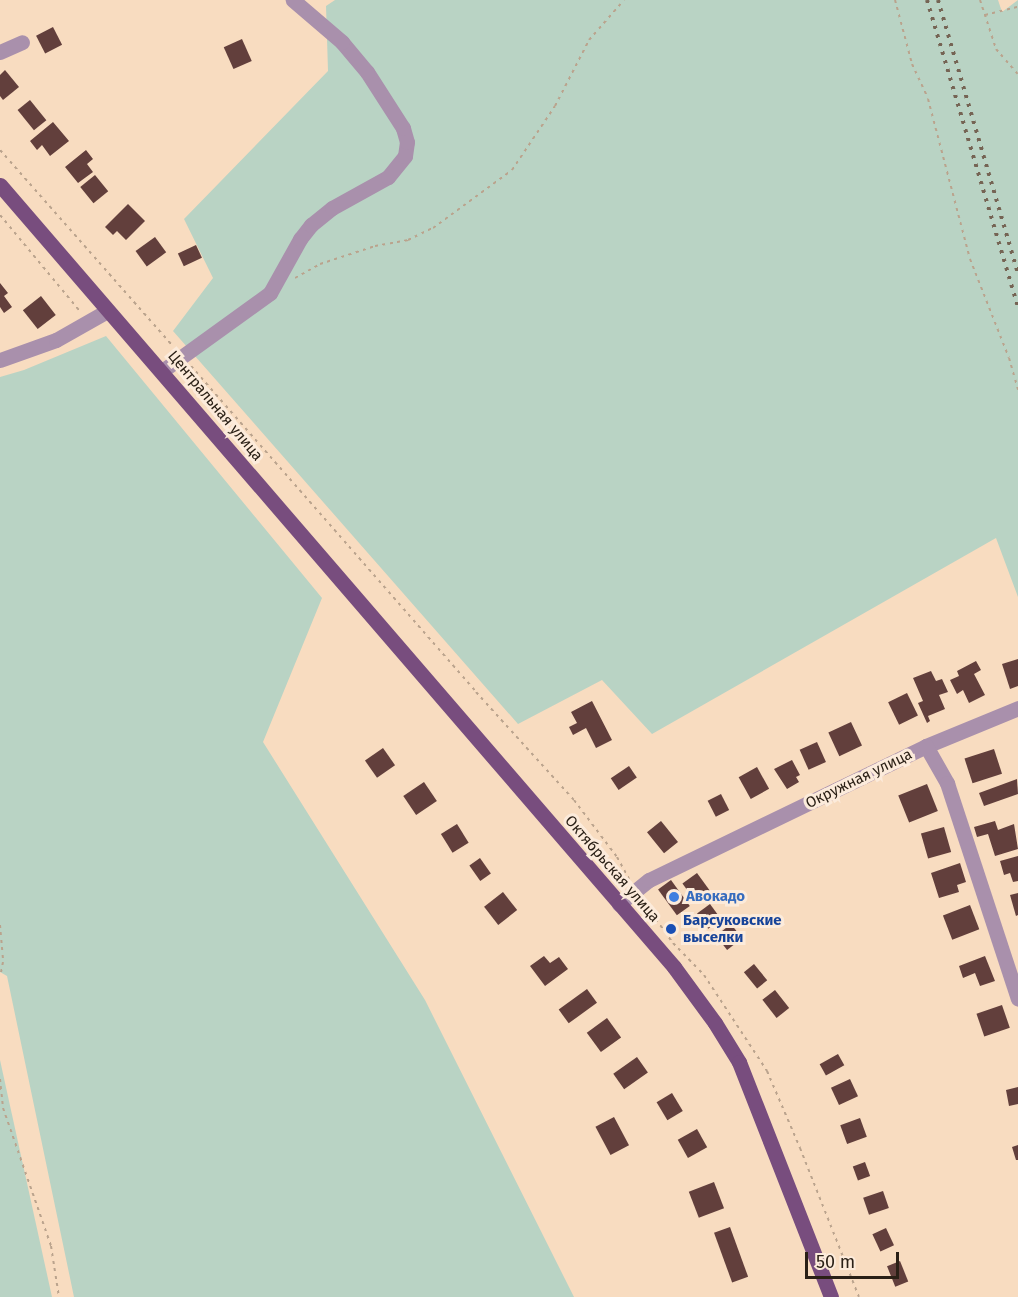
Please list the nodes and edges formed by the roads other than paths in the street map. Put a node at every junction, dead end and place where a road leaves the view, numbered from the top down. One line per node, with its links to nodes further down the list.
1 (293, 0): 2 (street)
2 (313, 8): 8 (street)
3 (22, 42): 4 (street)
4 (0, 52)
5 (0, 185): 6 (main road, Центральная улица)
6 (107, 311): 7 (street); 8 (main road, Центральная улица)
7 (0, 360)
8 (162, 371): 9 (main road, Центральная улица)
9 (401, 652): 12 (main road, Октябрьская улица)
10 (1018, 708): 11 (street)
11 (926, 746): 12 (street, Окружная улица); 13 (street, Окружная улица)
12 (619, 904): 14 (main road, Октябрьская улица)
13 (1018, 999)
14 (831, 1297)

